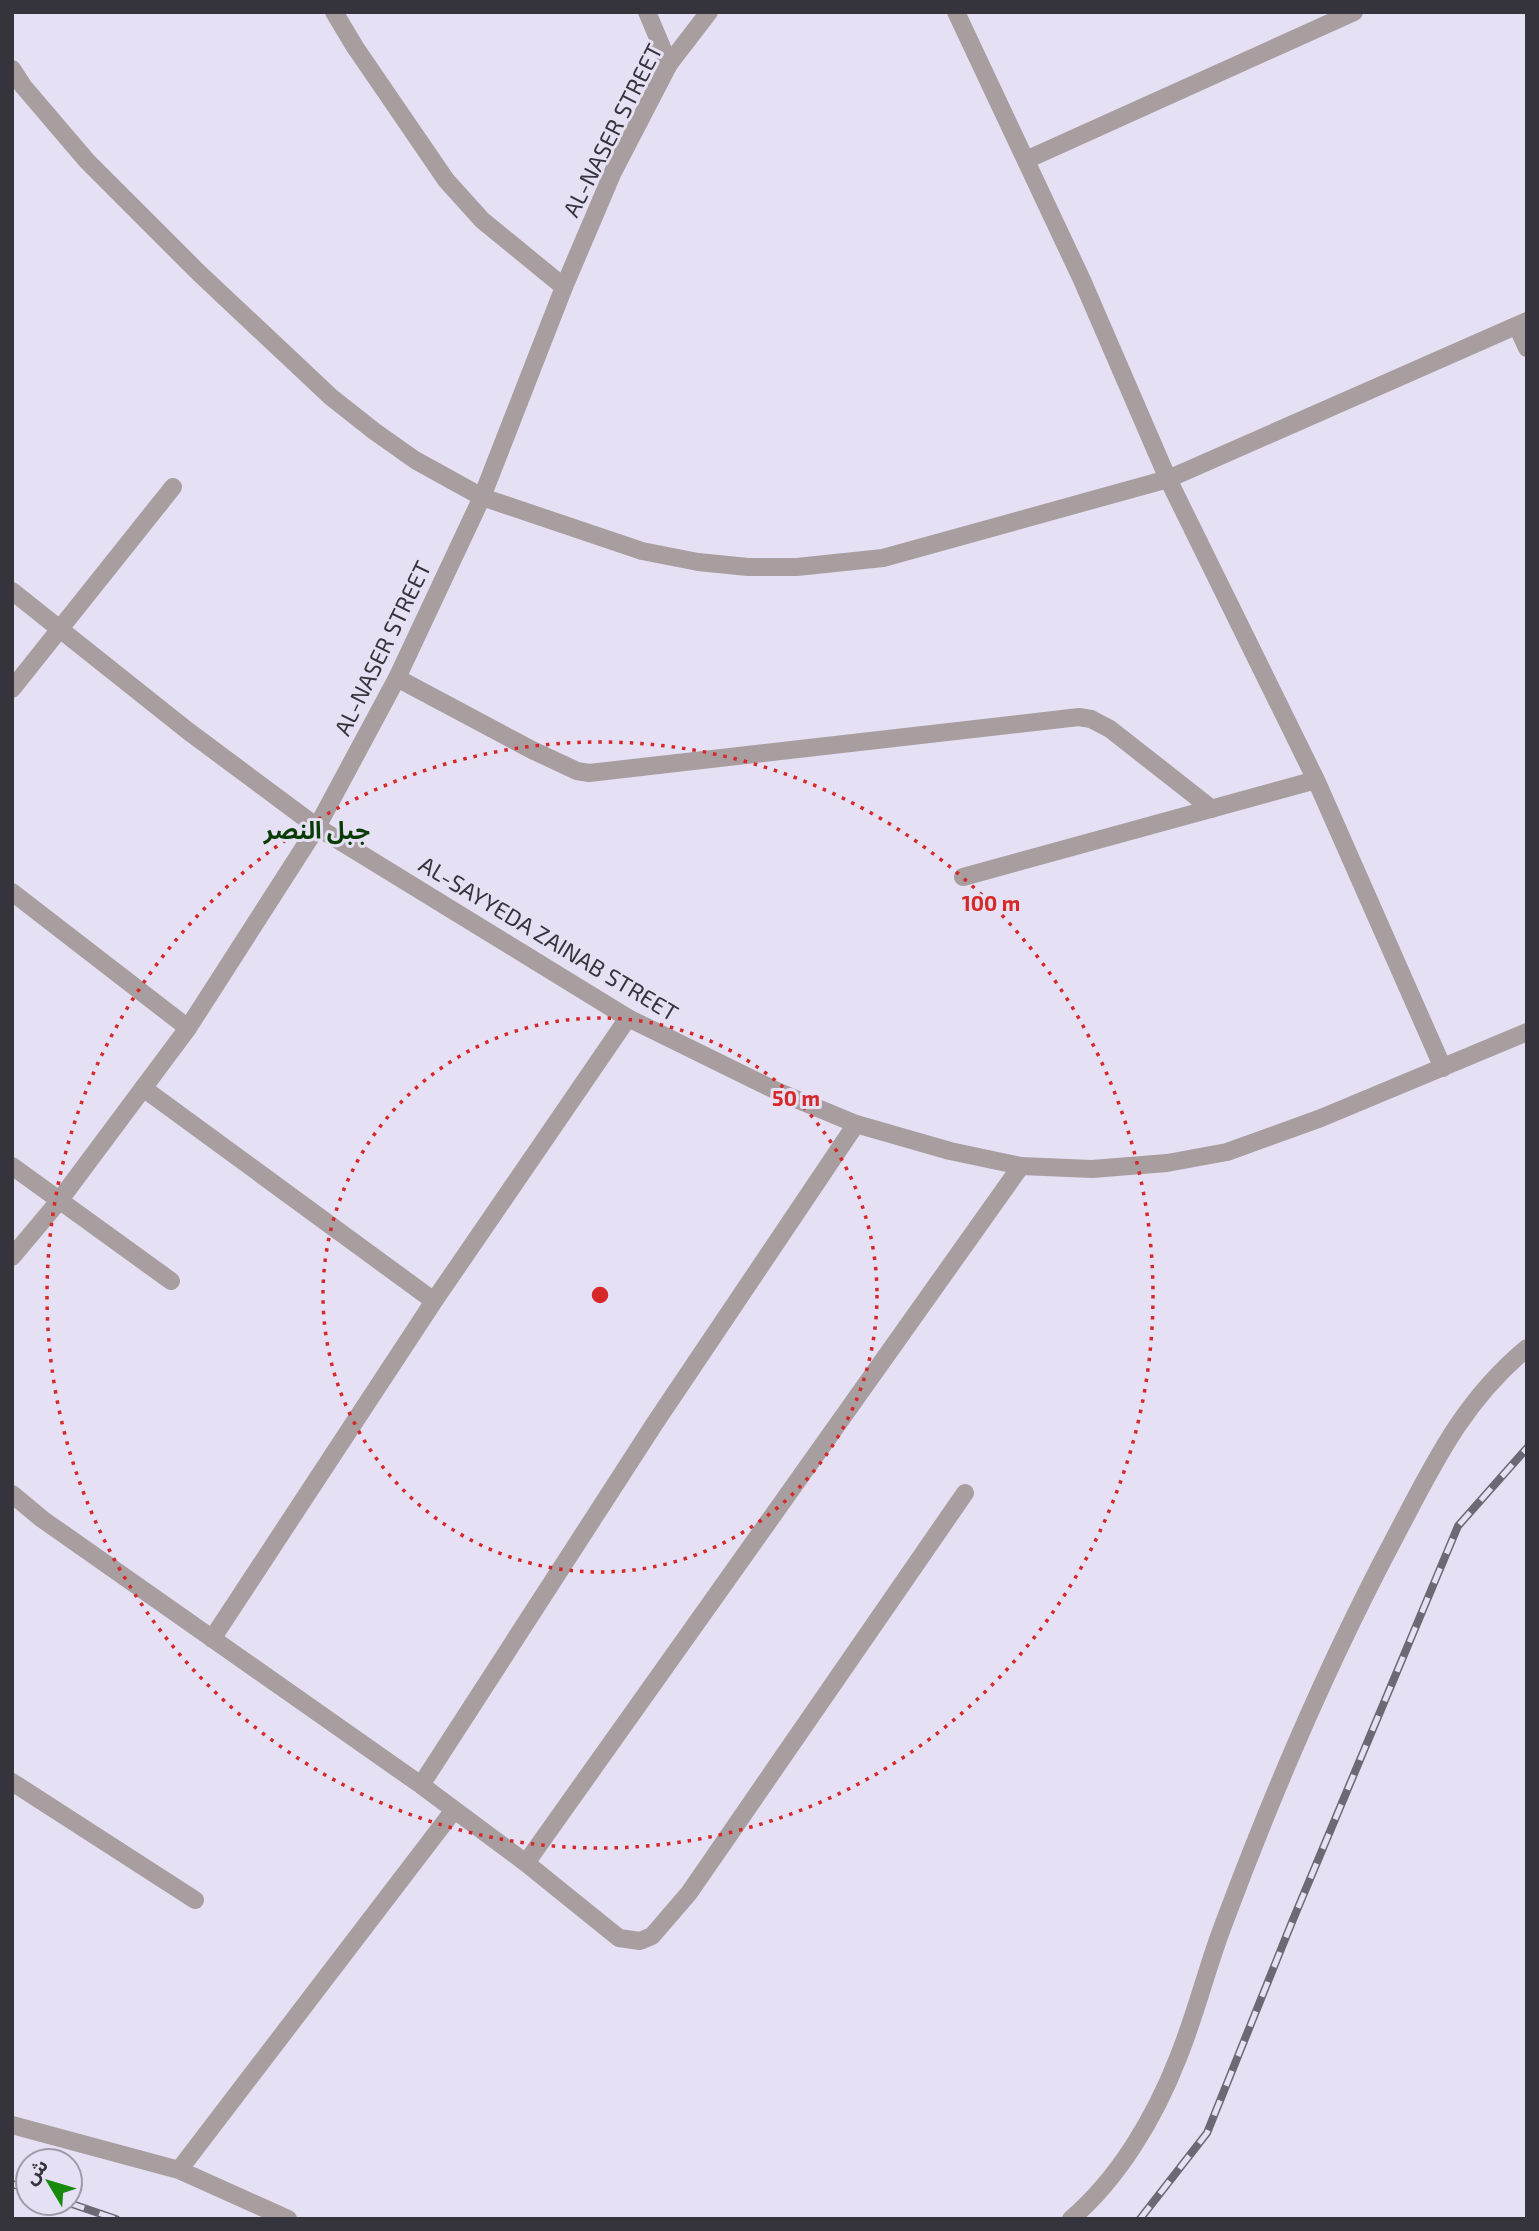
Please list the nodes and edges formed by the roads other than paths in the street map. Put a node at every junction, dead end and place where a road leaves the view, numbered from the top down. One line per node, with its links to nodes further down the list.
1 (334, 12): 9 (street)
2 (647, 12): 6 (street)
3 (709, 12): 6 (street, AL-NASER STREET)
4 (956, 12): 8 (street)
5 (1354, 12): 8 (street)
6 (669, 64): 9 (street, AL-NASER STREET)
7 (12, 69): 14 (street)
8 (1026, 160): 12 (street)
9 (564, 287): 14 (street, AL-NASER STREET)
10 (1522, 323): 11 (street); 12 (street)
11 (1527, 348)
12 (1168, 479): 14 (street); 19 (street)
13 (173, 487): 16 (street)
14 (482, 497): 17 (street, AL-NASER STREET)
15 (12, 591): 16 (street, AL-SAYYEDA ZAINAB STREET)
16 (59, 630): 18 (street); 21 (street, AL-SAYYEDA ZAINAB STREET)
17 (397, 678): 20 (street); 21 (street, AL-NASER STREET)
18 (12, 689)
19 (1316, 780): 20 (street); 27 (street)
20 (1212, 809): 22 (street)
21 (317, 827): 24 (street, AL-SAYYEDA ZAINAB STREET); 25 (street, AL-NASER STREET)
22 (963, 877)
23 (12, 892): 25 (street)
24 (628, 1018): 29 (street, AL-SAYYEDA ZAINAB STREET); 35 (street)
25 (188, 1028): 28 (street, AL-NASER STREET)
26 (1527, 1032): 27 (street, AL-SAYYEDA ZAINAB STREET)
27 (1443, 1068): 31 (street, AL-SAYYEDA ZAINAB STREET)
28 (143, 1088): 32 (street, AL-NASER STREET); 35 (street)
29 (856, 1124): 31 (street, AL-SAYYEDA ZAINAB STREET); 41 (street)
30 (12, 1166): 32 (street)
31 (1021, 1166): 43 (street)
32 (59, 1201): 33 (street, AL-NASER STREET); 34 (street)
33 (12, 1257)
34 (171, 1281)
35 (434, 1301): 39 (street)
36 (1527, 1348): 48 (street)
37 (965, 1493): 43 (street)
38 (12, 1494): 39 (street)
39 (212, 1639): 41 (street)
40 (12, 1782): 44 (street)
41 (421, 1785): 42 (street)
42 (454, 1810): 43 (street); 46 (street)
43 (526, 1863)
44 (195, 1900)
45 (12, 2125): 46 (street)
46 (179, 2170): 47 (street)
47 (288, 2219)
48 (1071, 2219)

